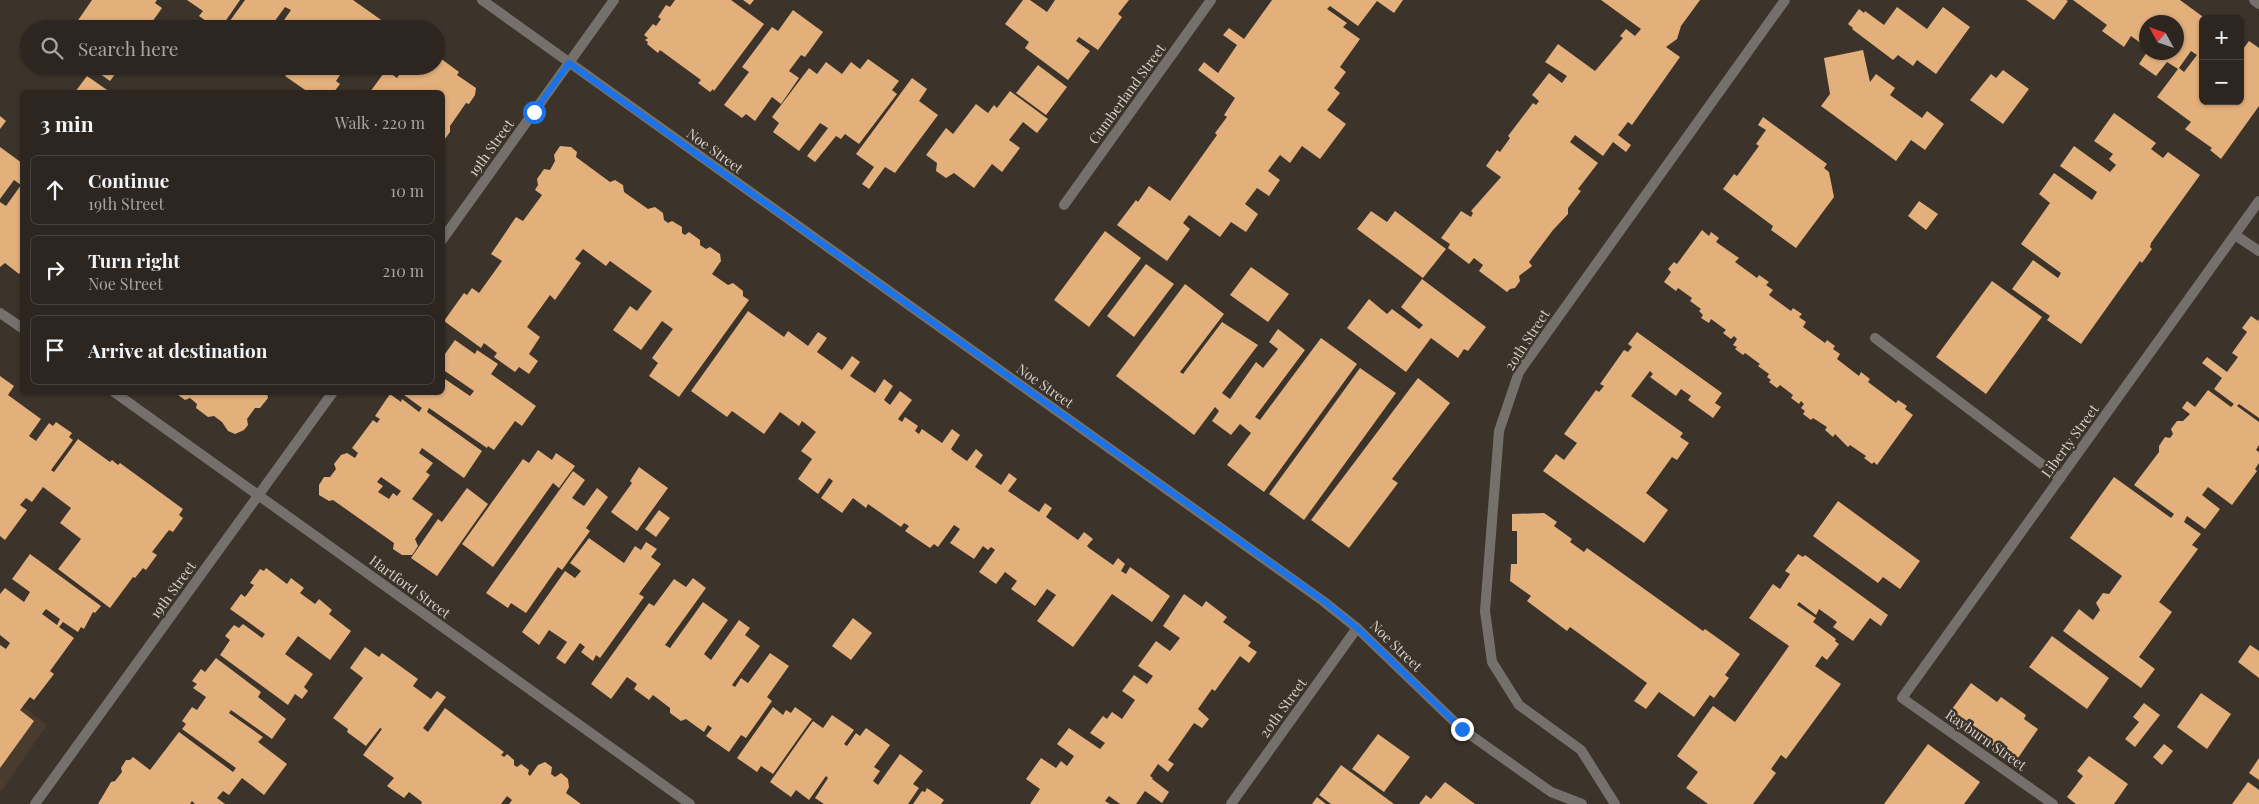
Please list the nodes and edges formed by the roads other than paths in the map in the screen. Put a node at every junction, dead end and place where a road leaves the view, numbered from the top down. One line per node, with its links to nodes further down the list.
1 (482, 0): 7 (street, Noe Street)
2 (614, 0): 7 (street, 19th Street)
3 (1211, 0): 9 (street, Cumberland Street)
4 (1784, 0): 26 (street, 20th Street)
5 (2254, 0): 6 (street)
6 (2259, 4)
7 (569, 63): 11 (street, 19th Street); 20 (street, Noe Street)
8 (2259, 200): 10 (street, Liberty Street)
9 (1064, 205)
10 (2235, 235): 12 (street); 18 (street, Liberty Street)
11 (445, 236)
12 (2259, 251)
13 (0, 313): 14 (street)
14 (20, 327)
15 (1875, 338): 18 (street)
16 (118, 395): 19 (street, Hartford Street)
17 (331, 395): 19 (street, 19th Street)
18 (2060, 478): 21 (street, Liberty Street)
19 (259, 495): 22 (street, 19th Street); 23 (street, Hartford Street)
20 (1357, 628): 24 (street, 20th Street); 25 (street, Noe Street)
21 (1902, 698): 27 (street, Rayburn Street)
22 (35, 804)
23 (690, 804)
24 (1230, 804)
25 (1582, 804)
26 (1615, 804)
27 (2053, 804)

